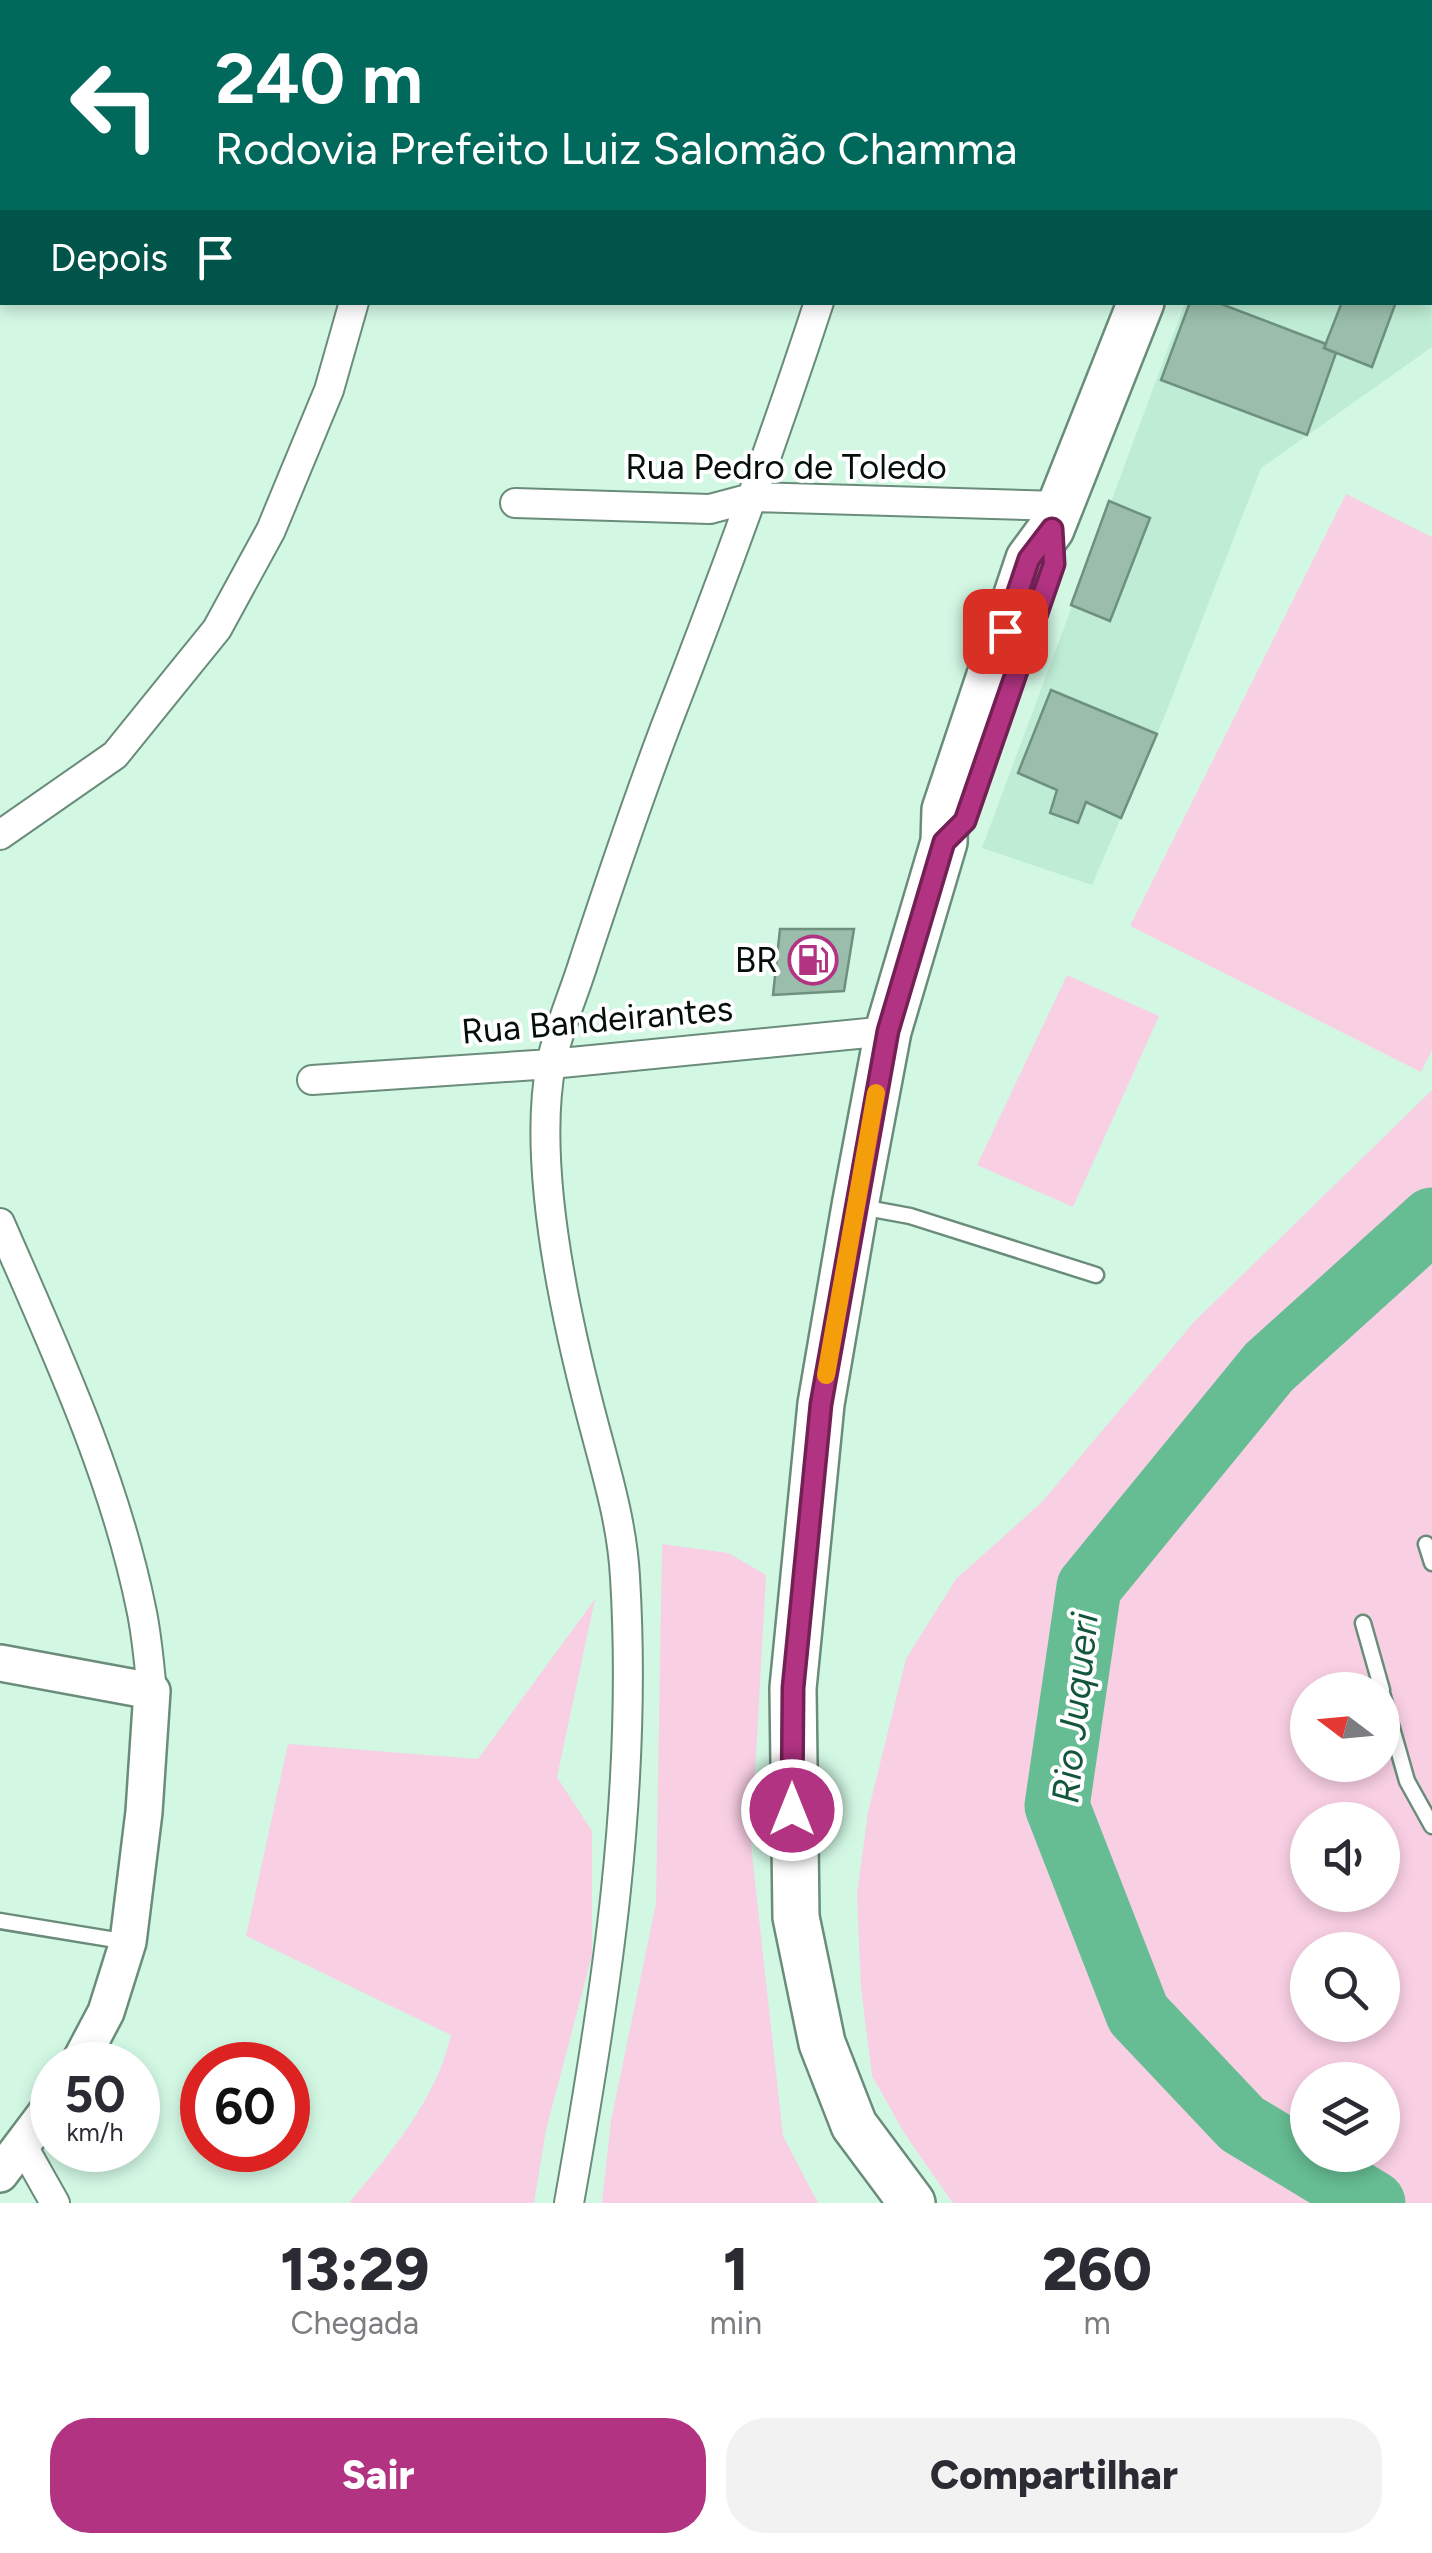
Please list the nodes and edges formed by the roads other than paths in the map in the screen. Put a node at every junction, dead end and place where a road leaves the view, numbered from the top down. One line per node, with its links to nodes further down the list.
1 (353, 305): 7 (street)
2 (818, 305): 4 (street)
3 (1140, 305): 6 (main road)
4 (755, 497): 5 (street, Rua Pedro de Toledo); 6 (street, Rua Pedro de Toledo); 9 (street)
5 (515, 503)
6 (1055, 517): 8 (main road)
7 (0, 835)
8 (888, 1031): 9 (street, Rua Bandeirantes); 11 (main road)
9 (551, 1064): 10 (street, Rua Bandeirantes); 29 (street)
10 (312, 1080)
11 (855, 1206): 13 (lane); 30 (main road)
12 (0, 1222): 19 (street)
13 (1096, 1275)
14 (1426, 1544): 15 (lane)
15 (1432, 1563)
16 (1363, 1624): 18 (lane)
17 (0, 1663): 19 (street)
18 (1376, 1672)
19 (152, 1691): 23 (street)
20 (1400, 1756): 21 (lane)
21 (1432, 1826)
22 (0, 1920): 23 (lane)
23 (128, 1942): 24 (street)
24 (90, 2042)
25 (30, 2139): 26 (street)
26 (24, 2148): 27 (street); 28 (street)
27 (0, 2174)
28 (56, 2203)
29 (569, 2203)
30 (912, 2203)

